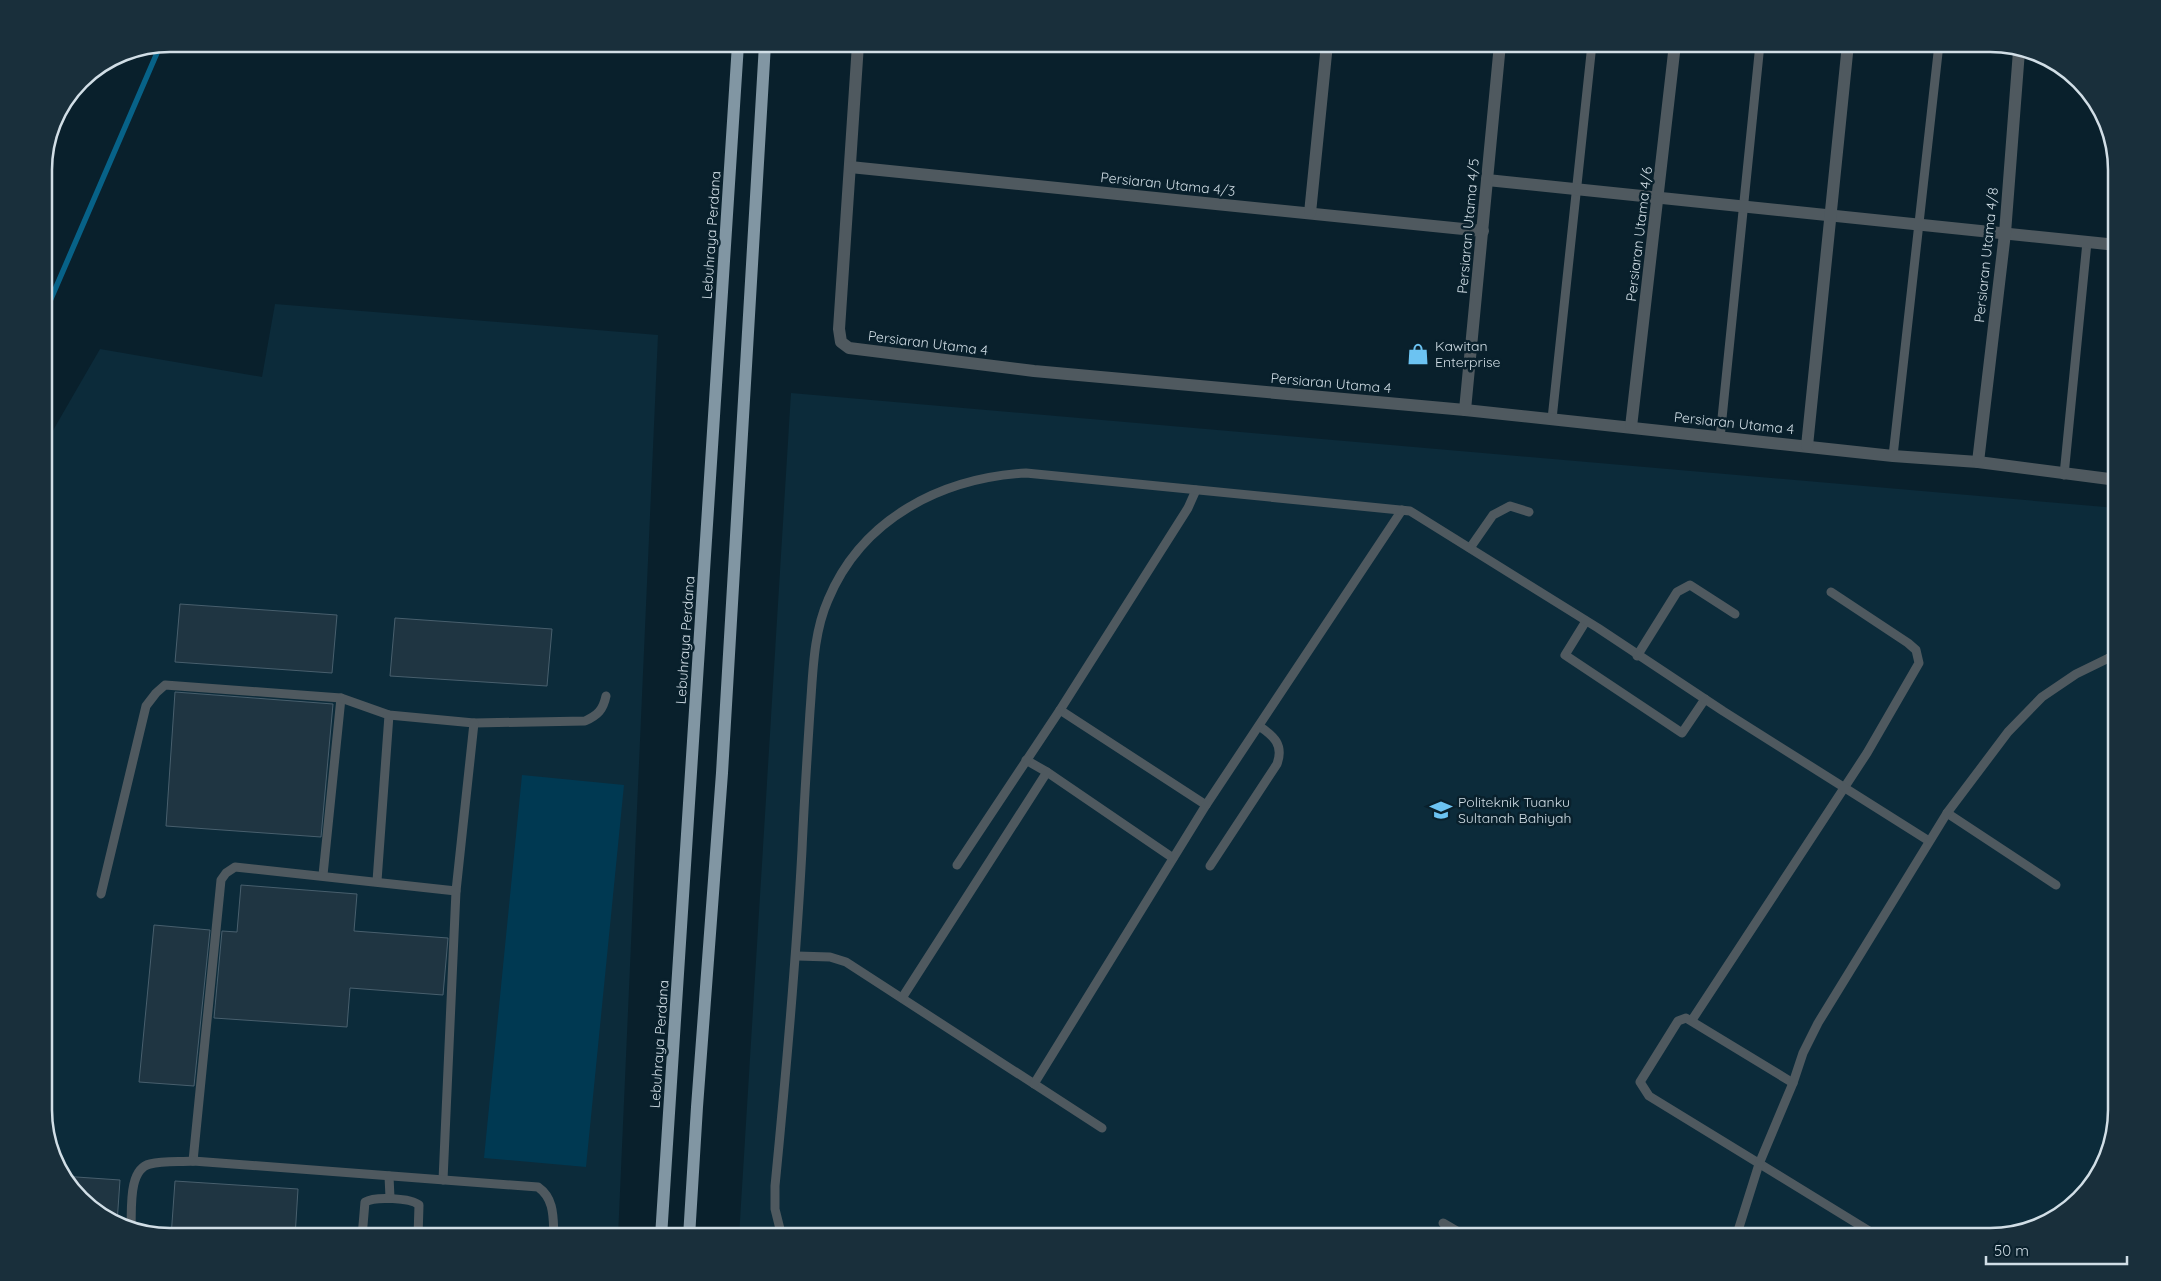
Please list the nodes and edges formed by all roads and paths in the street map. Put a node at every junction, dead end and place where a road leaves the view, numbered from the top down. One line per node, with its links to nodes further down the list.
1 (737, 52): 79 (main road, Lebuhraya Perdana)
2 (765, 52): 80 (main road)
3 (857, 52): 12 (street, Persiaran Utama 4)
4 (1326, 52): 17 (street)
5 (1499, 52): 13 (street, Persiaran Utama 4/5)
6 (1591, 52): 14 (lane)
7 (1674, 52): 15 (street, Persiaran Utama 4/6)
8 (1759, 52): 16 (lane)
9 (1847, 52): 18 (street)
10 (1938, 52): 19 (lane)
11 (2019, 57): 21 (street, Persiaran Utama 4/8)
12 (850, 167): 17 (street, Persiaran Utama 4/3); 24 (street, Persiaran Utama 4)
13 (1487, 180): 14 (street); 20 (street, Persiaran Utama 4/5)
14 (1575, 190): 15 (street); 25 (lane)
15 (1659, 198): 16 (street); 26 (street, Persiaran Utama 4/6)
16 (1743, 206): 18 (street); 27 (lane)
17 (1310, 213): 20 (street, Persiaran Utama 4/3)
18 (1830, 214): 19 (street); 28 (street)
19 (1919, 223): 21 (street); 29 (lane)
20 (1483, 230): 24 (street, Persiaran Utama 4/5)
21 (2005, 233): 22 (street); 30 (street, Persiaran Utama 4/8)
22 (2087, 242): 23 (street); 31 (lane)
23 (2108, 244)
24 (1465, 410): 25 (street, Persiaran Utama 4)
25 (1552, 419): 26 (street, Persiaran Utama 4)
26 (1631, 427): 27 (street, Persiaran Utama 4)
27 (1720, 438): 28 (street, Persiaran Utama 4)
28 (1807, 446): 29 (street, Persiaran Utama 4)
29 (1893, 456): 30 (street, Persiaran Utama 4)
30 (1978, 462): 31 (street, Persiaran Utama 4)
31 (2064, 475): 32 (street, Persiaran Utama 4)
32 (2108, 479)
33 (1196, 490): 34 (lane); 45 (lane); 63 (lane)
34 (1402, 510): 36 (lane); 48 (lane)
35 (1529, 512): 36 (lane)
36 (1470, 548): 39 (lane)
37 (1831, 592): 51 (lane)
38 (1735, 614): 40 (lane)
39 (1586, 621): 40 (lane); 44 (lane)
40 (1637, 656): 44 (lane)
41 (2108, 658): 53 (lane)
42 (606, 696): 47 (lane)
43 (342, 698): 46 (lane); 58 (lane); 62 (lane)
44 (1704, 699): 51 (lane)
45 (1060, 710): 49 (lane); 52 (lane)
46 (389, 715): 47 (lane); 59 (lane)
47 (474, 723): 61 (lane)
48 (1259, 726): 52 (lane); 57 (lane)
49 (1026, 760): 50 (lane); 56 (lane)
50 (1047, 772): 55 (lane); 64 (lane)
51 (1844, 787): 54 (lane); 65 (lane)
52 (1206, 805): 55 (lane)
53 (1947, 813): 54 (lane); 60 (lane)
54 (1929, 841): 66 (lane)
55 (1173, 858): 67 (lane)
56 (957, 865)
57 (1210, 866)
58 (323, 875): 59 (lane); 69 (lane)
59 (377, 881): 61 (lane)
60 (2056, 885)
61 (456, 891): 72 (lane)
62 (101, 894)
63 (796, 956): 64 (lane); 81 (lane)
64 (902, 998): 67 (lane)
65 (1692, 1020): 66 (lane); 70 (lane)
66 (1793, 1083): 70 (lane)
67 (1034, 1084): 68 (lane)
68 (1102, 1128)
69 (193, 1161): 71 (lane); 74 (lane)
70 (1759, 1164): 83 (lane); 84 (lane)
71 (389, 1176): 72 (lane); 73 (lane)
72 (443, 1180): 78 (lane)
73 (390, 1198): 76 (lane); 77 (lane)
74 (131, 1222)
75 (1443, 1223): 82 (lane)
76 (363, 1228)
77 (418, 1228)
78 (553, 1228)
79 (662, 1228)
80 (690, 1228)
81 (780, 1228)
82 (1451, 1228)
83 (1739, 1228)
84 (1864, 1228)

